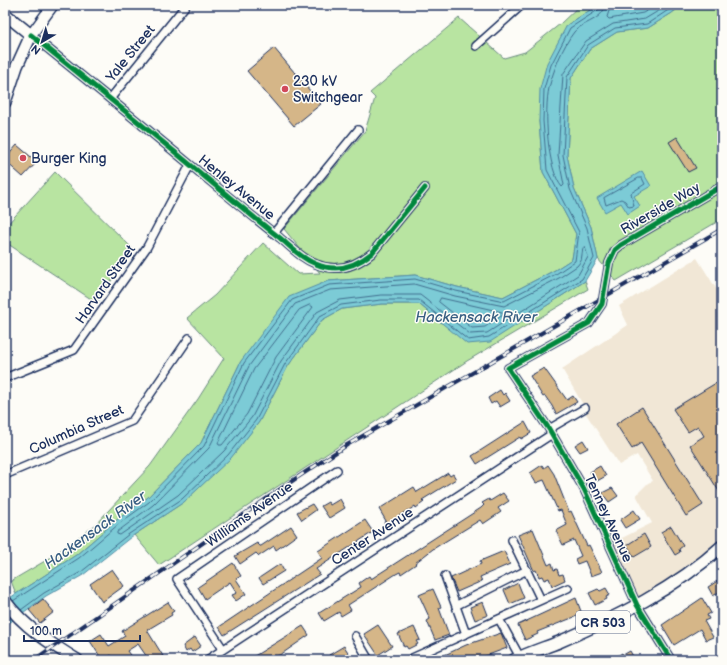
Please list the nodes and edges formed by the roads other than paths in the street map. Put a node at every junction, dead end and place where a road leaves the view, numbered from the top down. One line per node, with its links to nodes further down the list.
1 (53, 5): 5 (main road)
2 (186, 5): 7 (street, Yale Street)
3 (522, 5): 6 (street)
4 (5, 14): 5 (main road, Henley Avenue)
5 (31, 35): 7 (street, Henley Avenue); 8 (main road)
6 (476, 46)
7 (110, 99): 10 (street, Henley Avenue)
8 (5, 102)
9 (358, 130): 13 (street)
10 (190, 165): 13 (street, Henley Avenue); 16 (street, Harvard Street)
11 (722, 186): 15 (street, Riverside Way)
12 (425, 188): 13 (street, Henley Avenue)
13 (274, 233)
14 (189, 338): 20 (street, Columbia Street)
15 (508, 368): 18 (street, Tenney Avenue)
16 (5, 378)
17 (585, 408): 18 (street, Center Avenue)
18 (550, 432): 29 (street, Tenney Avenue); 33 (street, Center Avenue)
19 (337, 470): 33 (street, Williams Avenue)
20 (5, 475)
21 (512, 540): 23 (street)
22 (722, 546): 29 (main road, CR 503)
23 (526, 570): 26 (street); 28 (street)
24 (445, 576): 28 (street)
25 (568, 588): 26 (street)
26 (541, 600): 30 (street)
27 (5, 601): 36 (main road)
28 (456, 605): 31 (street)
29 (637, 605): 35 (main road, CR 503); 39 (street, Tenney Avenue)
30 (499, 619): 31 (street); 35 (street)
31 (466, 634): 34 (street)
32 (355, 636): 38 (street)
33 (223, 649): 37 (street, Center Avenue)
34 (412, 658)
35 (518, 659)
36 (77, 660)
37 (207, 660)
38 (369, 660)
39 (672, 660)

